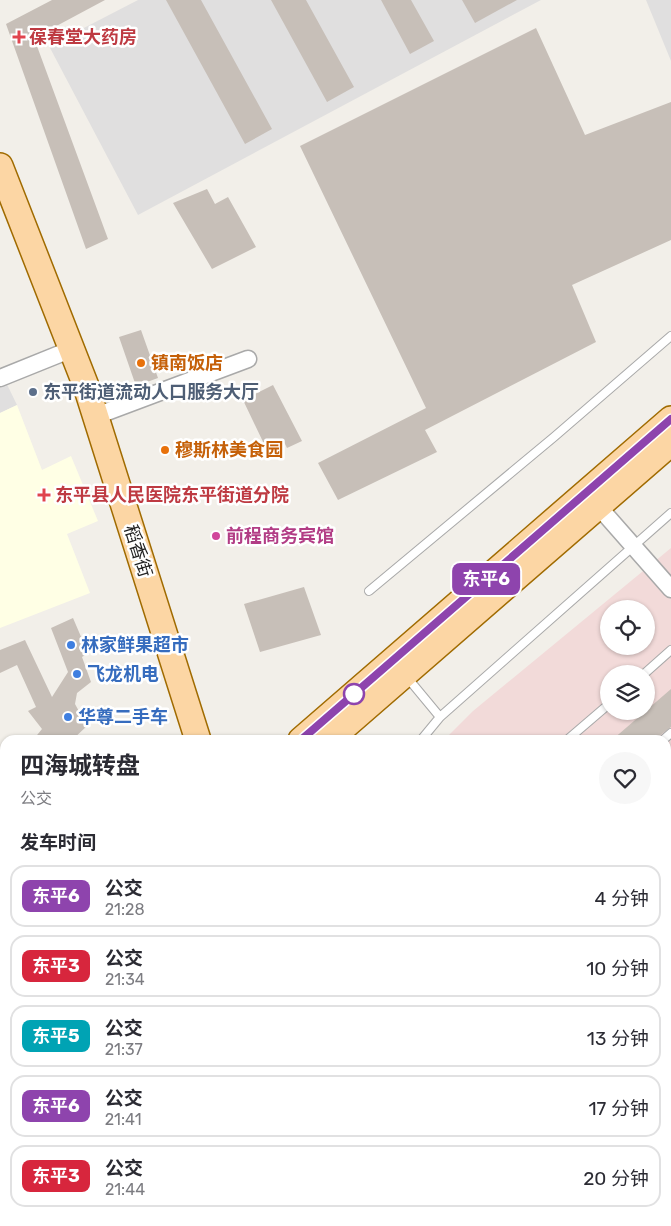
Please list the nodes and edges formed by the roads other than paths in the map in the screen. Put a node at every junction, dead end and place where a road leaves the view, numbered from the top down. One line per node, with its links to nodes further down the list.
1 (0, 166): 3 (main road, 稻香街)
2 (671, 336): 13 (lane)
3 (72, 349): 5 (street); 6 (main road, 稻香街)
4 (248, 359): 6 (street)
5 (0, 378)
6 (96, 416): 19 (main road, 稻香街)
7 (671, 419): 20 (main road)
8 (671, 443): 9 (main road)
9 (598, 506): 11 (street); 16 (main road)
10 (671, 513): 11 (lane)
11 (632, 546): 12 (street); 18 (lane)
12 (671, 589)
13 (369, 592)
14 (671, 650): 15 (lane)
15 (654, 665)
16 (404, 674): 18 (lane); 21 (main road)
17 (600, 712): 23 (lane)
18 (440, 717): 22 (lane)
19 (196, 735)
20 (307, 735)
21 (335, 735)
22 (425, 735)
23 (573, 735)

